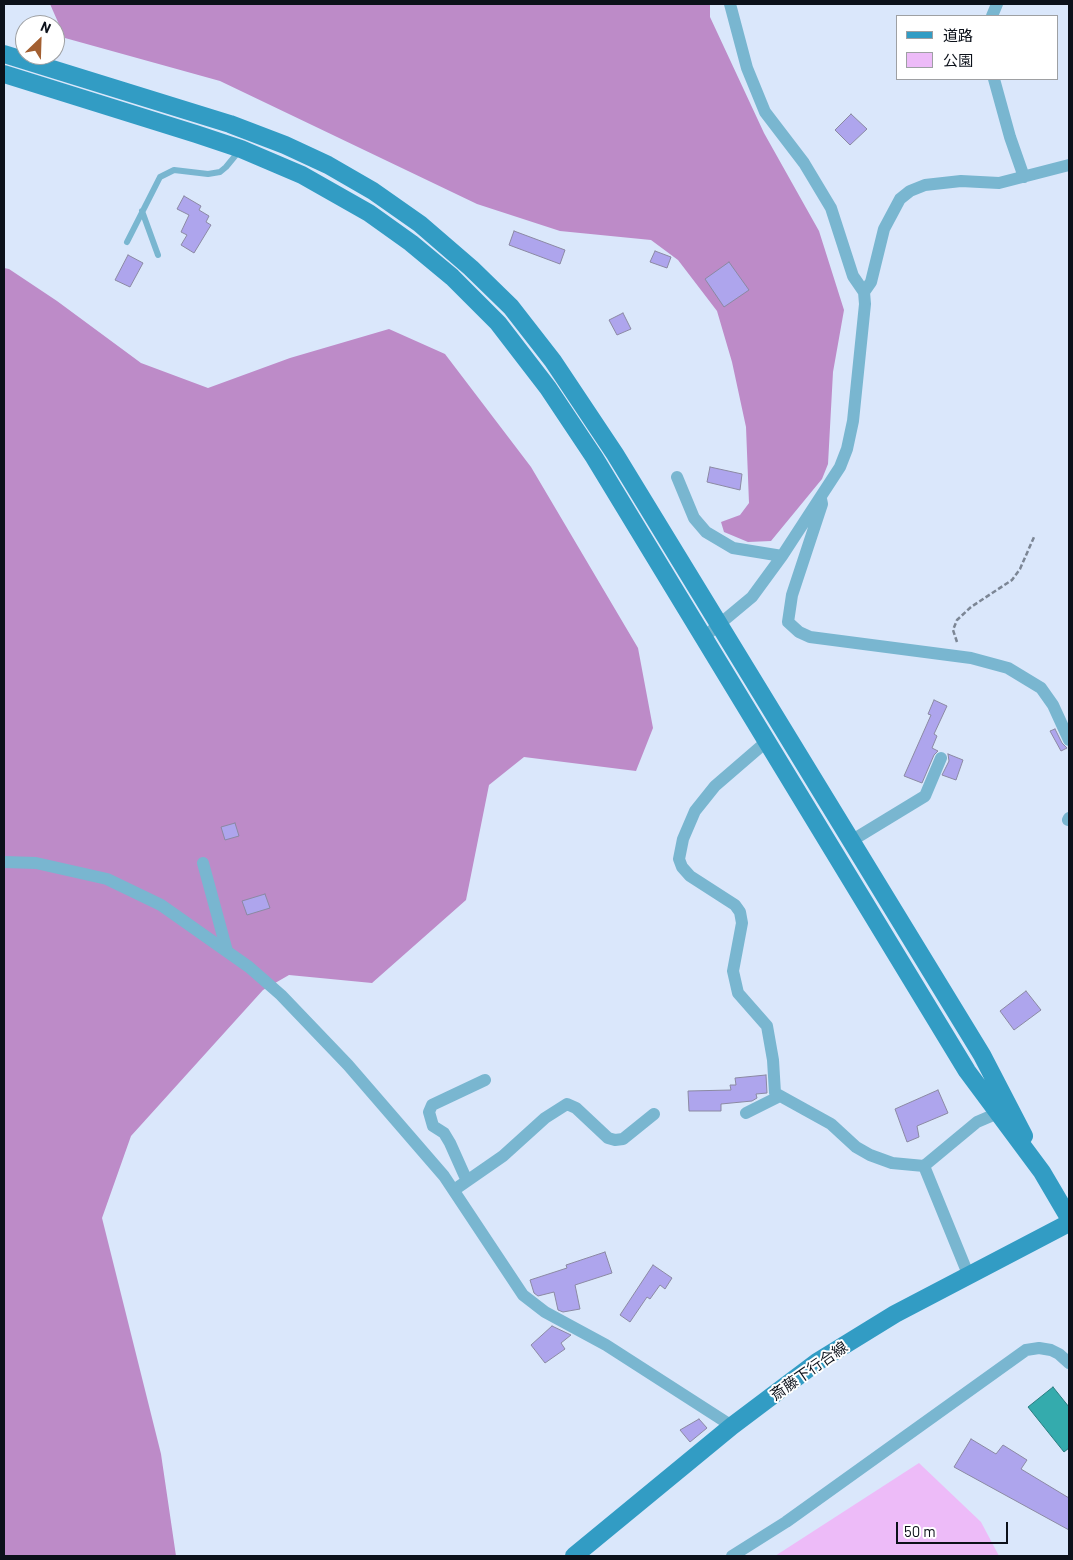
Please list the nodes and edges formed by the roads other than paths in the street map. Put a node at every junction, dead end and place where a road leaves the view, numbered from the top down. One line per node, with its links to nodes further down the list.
1 (730, 4): 11 (street)
2 (4, 54): 15 (street)
3 (4, 74): 5 (street)
4 (994, 80): 7 (street)
5 (241, 149): 8 (lane); 16 (street)
6 (1069, 165): 7 (street)
7 (1024, 177): 11 (street)
8 (142, 211): 9 (lane); 10 (lane)
9 (127, 242)
10 (158, 256)
11 (864, 292): 13 (street)
12 (677, 477): 14 (street)
13 (820, 496): 14 (street); 17 (street)
14 (782, 556): 15 (street)
15 (718, 625): 16 (street); 20 (street)
16 (704, 637): 18 (street)
17 (1069, 740)
18 (766, 742): 25 (street); 27 (street)
19 (941, 758): 20 (street)
20 (851, 841): 30 (street)
21 (4, 862): 23 (street)
22 (202, 863): 23 (street)
23 (227, 951): 32 (street)
24 (485, 1080): 31 (street)
25 (780, 1096): 26 (street); 29 (street)
26 (746, 1113)
27 (998, 1113): 29 (street); 30 (street)
28 (654, 1114): 31 (street)
29 (924, 1166): 35 (street)
30 (1042, 1172): 33 (street)
31 (467, 1181): 32 (street)
32 (454, 1190): 37 (street)
33 (1069, 1218)
34 (1069, 1223): 35 (street, 斎藤下行合線)
35 (968, 1274): 37 (street, 斎藤下行合線)
36 (1069, 1363): 39 (street)
37 (732, 1426): 38 (street, 斎藤下行合線)
38 (574, 1556)
39 (732, 1556)

